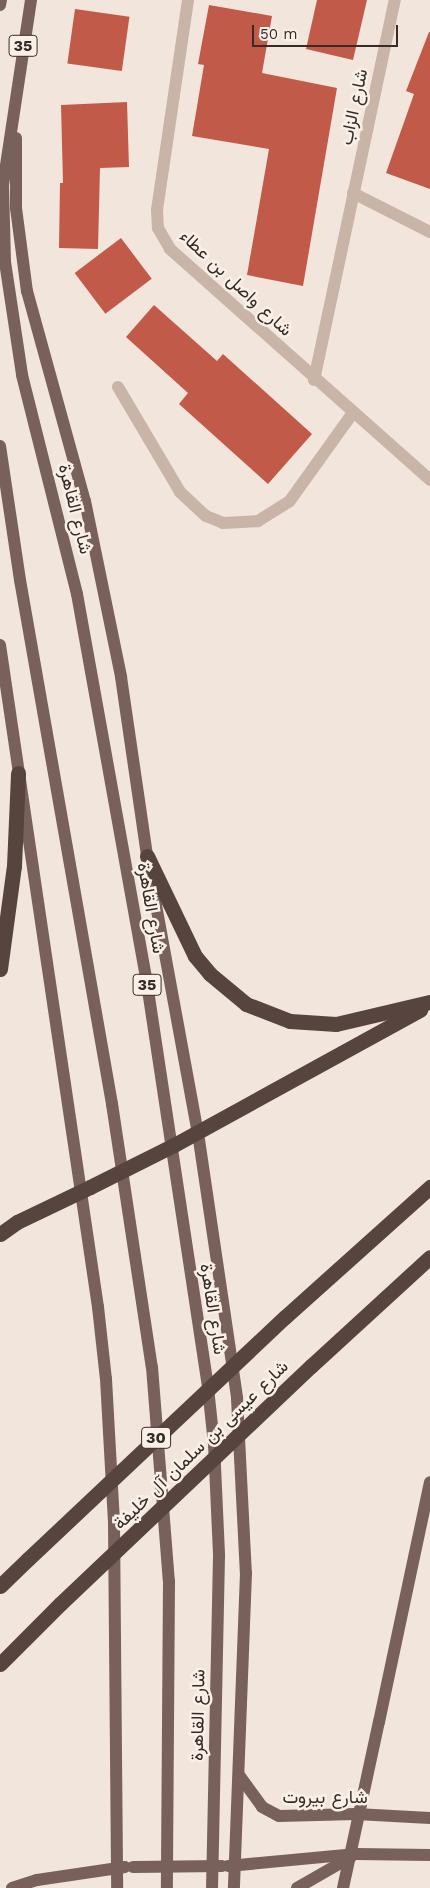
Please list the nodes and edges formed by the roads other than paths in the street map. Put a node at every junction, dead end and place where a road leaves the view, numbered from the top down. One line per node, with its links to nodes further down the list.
1 (1, 0): 5 (main road)
2 (31, 0): 6 (main road, شارع القاهرة / 35)
3 (188, 0): 9 (street, شارع واصل بن عطاء)
4 (395, 0): 7 (street, شارع الزاب)
5 (0, 5)
6 (15, 93): 16 (main road, شارع القاهرة / 35); 36 (main road, شارع القاهرة / 35)
7 (353, 193): 8 (street); 9 (street, شارع الزاب)
8 (430, 232)
9 (314, 380): 11 (street, شارع واصل بن عطاء)
10 (118, 387): 11 (street)
11 (352, 414): 13 (street, شارع واصل بن عطاء)
12 (0, 446): 35 (main road, شارع القاهرة)
13 (430, 480)
14 (0, 645): 15 (main road)
15 (18, 773): 17 (highway); 21 (main road)
16 (147, 856): 18 (highway); 19 (main road, شارع القاهرة / 35)
17 (0, 969)
18 (430, 1003): 19 (highway)
19 (198, 1133): 21 (highway, bridge); 27 (main road, شارع القاهرة / 35)
20 (430, 1186): 25 (highway, شارع عيسى بن سلمان آل خليفة / 30, bridge)
21 (85, 1189): 22 (highway); 32 (main road)
22 (0, 1234)
23 (430, 1257): 26 (highway, شارع عيسى بن سلمان آل خليفة, bridge)
24 (430, 1482): 39 (main road, bridge)
25 (0, 1586)
26 (0, 1664)
27 (238, 1774): 28 (main road, شارع بيروت); 31 (main road, شارع القاهرة)
28 (430, 1818)
29 (356, 1854): 30 (main road); 31 (main road); 38 (main road)
30 (430, 1855)
31 (235, 1866): 32 (main road, bridge); 37 (main road, شارع القاهرة)
32 (118, 1868): 33 (main road); 34 (main road)
33 (12, 1888)
34 (117, 1888)
35 (167, 1888)
36 (212, 1888)
37 (234, 1888)
38 (297, 1888)
39 (343, 1888)

